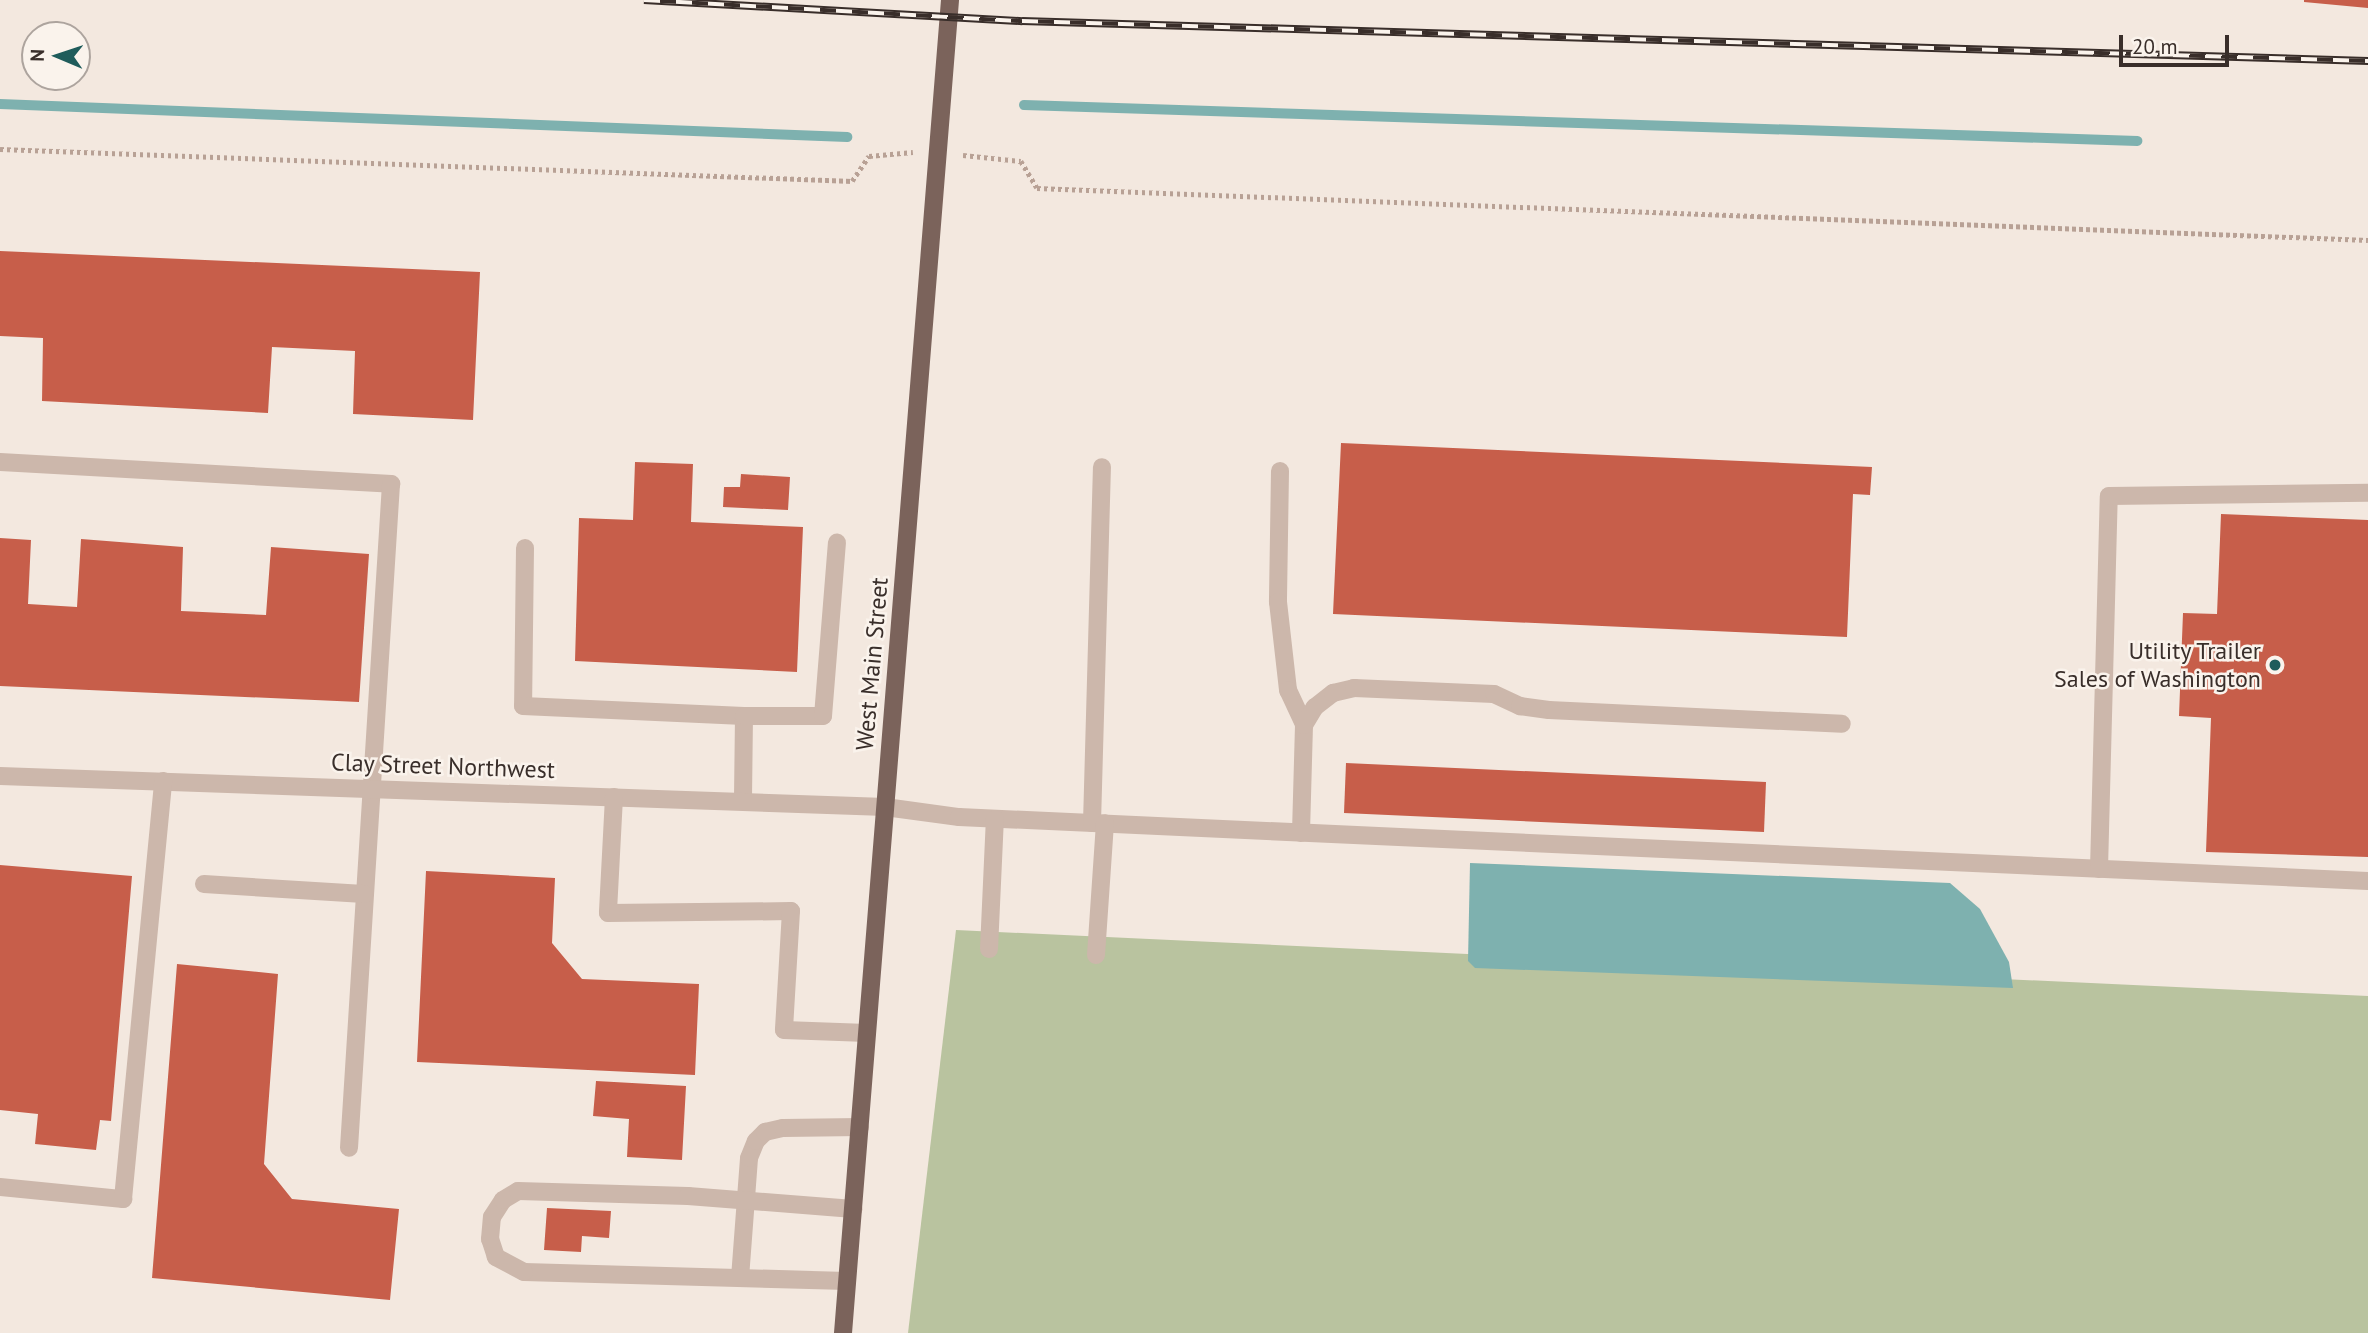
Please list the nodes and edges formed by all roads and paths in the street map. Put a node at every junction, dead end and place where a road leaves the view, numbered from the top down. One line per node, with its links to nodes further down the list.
1 (950, 0): 20 (main road, West Main Street)
2 (0, 149): 3 (path)
3 (918, 152)
4 (958, 155): 5 (path)
5 (2368, 240)
6 (0, 462): 17 (street)
7 (1102, 467): 22 (street)
8 (1280, 471): 13 (street)
9 (2368, 493): 24 (street)
10 (837, 543): 12 (street)
11 (525, 548): 12 (street)
12 (744, 716): 19 (street)
13 (1304, 724): 14 (street); 23 (street)
14 (1842, 724)
15 (0, 776): 16 (street, Clay Street Northwest)
16 (163, 781): 17 (street, Clay Street Northwest); 33 (street)
17 (371, 788): 18 (street, Clay Street Northwest); 27 (street)
18 (614, 797): 19 (street, Clay Street Northwest); 30 (street)
19 (743, 802): 20 (street, Clay Street Northwest)
20 (885, 807): 21 (street, Clay Street Northwest); 30 (main road, West Main Street)
21 (995, 819): 22 (street, Clay Street Northwest); 28 (street)
22 (1098, 823): 23 (street, Clay Street Northwest); 29 (street)
23 (1301, 833): 24 (street, Clay Street Northwest)
24 (2099, 869): 25 (street, Clay Street Northwest)
25 (2368, 881)
26 (204, 884): 27 (street)
27 (364, 894): 32 (street)
28 (989, 948)
29 (1096, 955)
30 (867, 1033): 31 (main road, West Main Street)
31 (860, 1127): 34 (street); 35 (main road, West Main Street)
32 (349, 1148)
33 (0, 1187)
34 (746, 1200): 35 (street); 36 (street); 36 (street)
35 (853, 1209): 37 (main road, West Main Street)
36 (740, 1278): 37 (street)
37 (847, 1281): 38 (main road, West Main Street)
38 (844, 1333)

